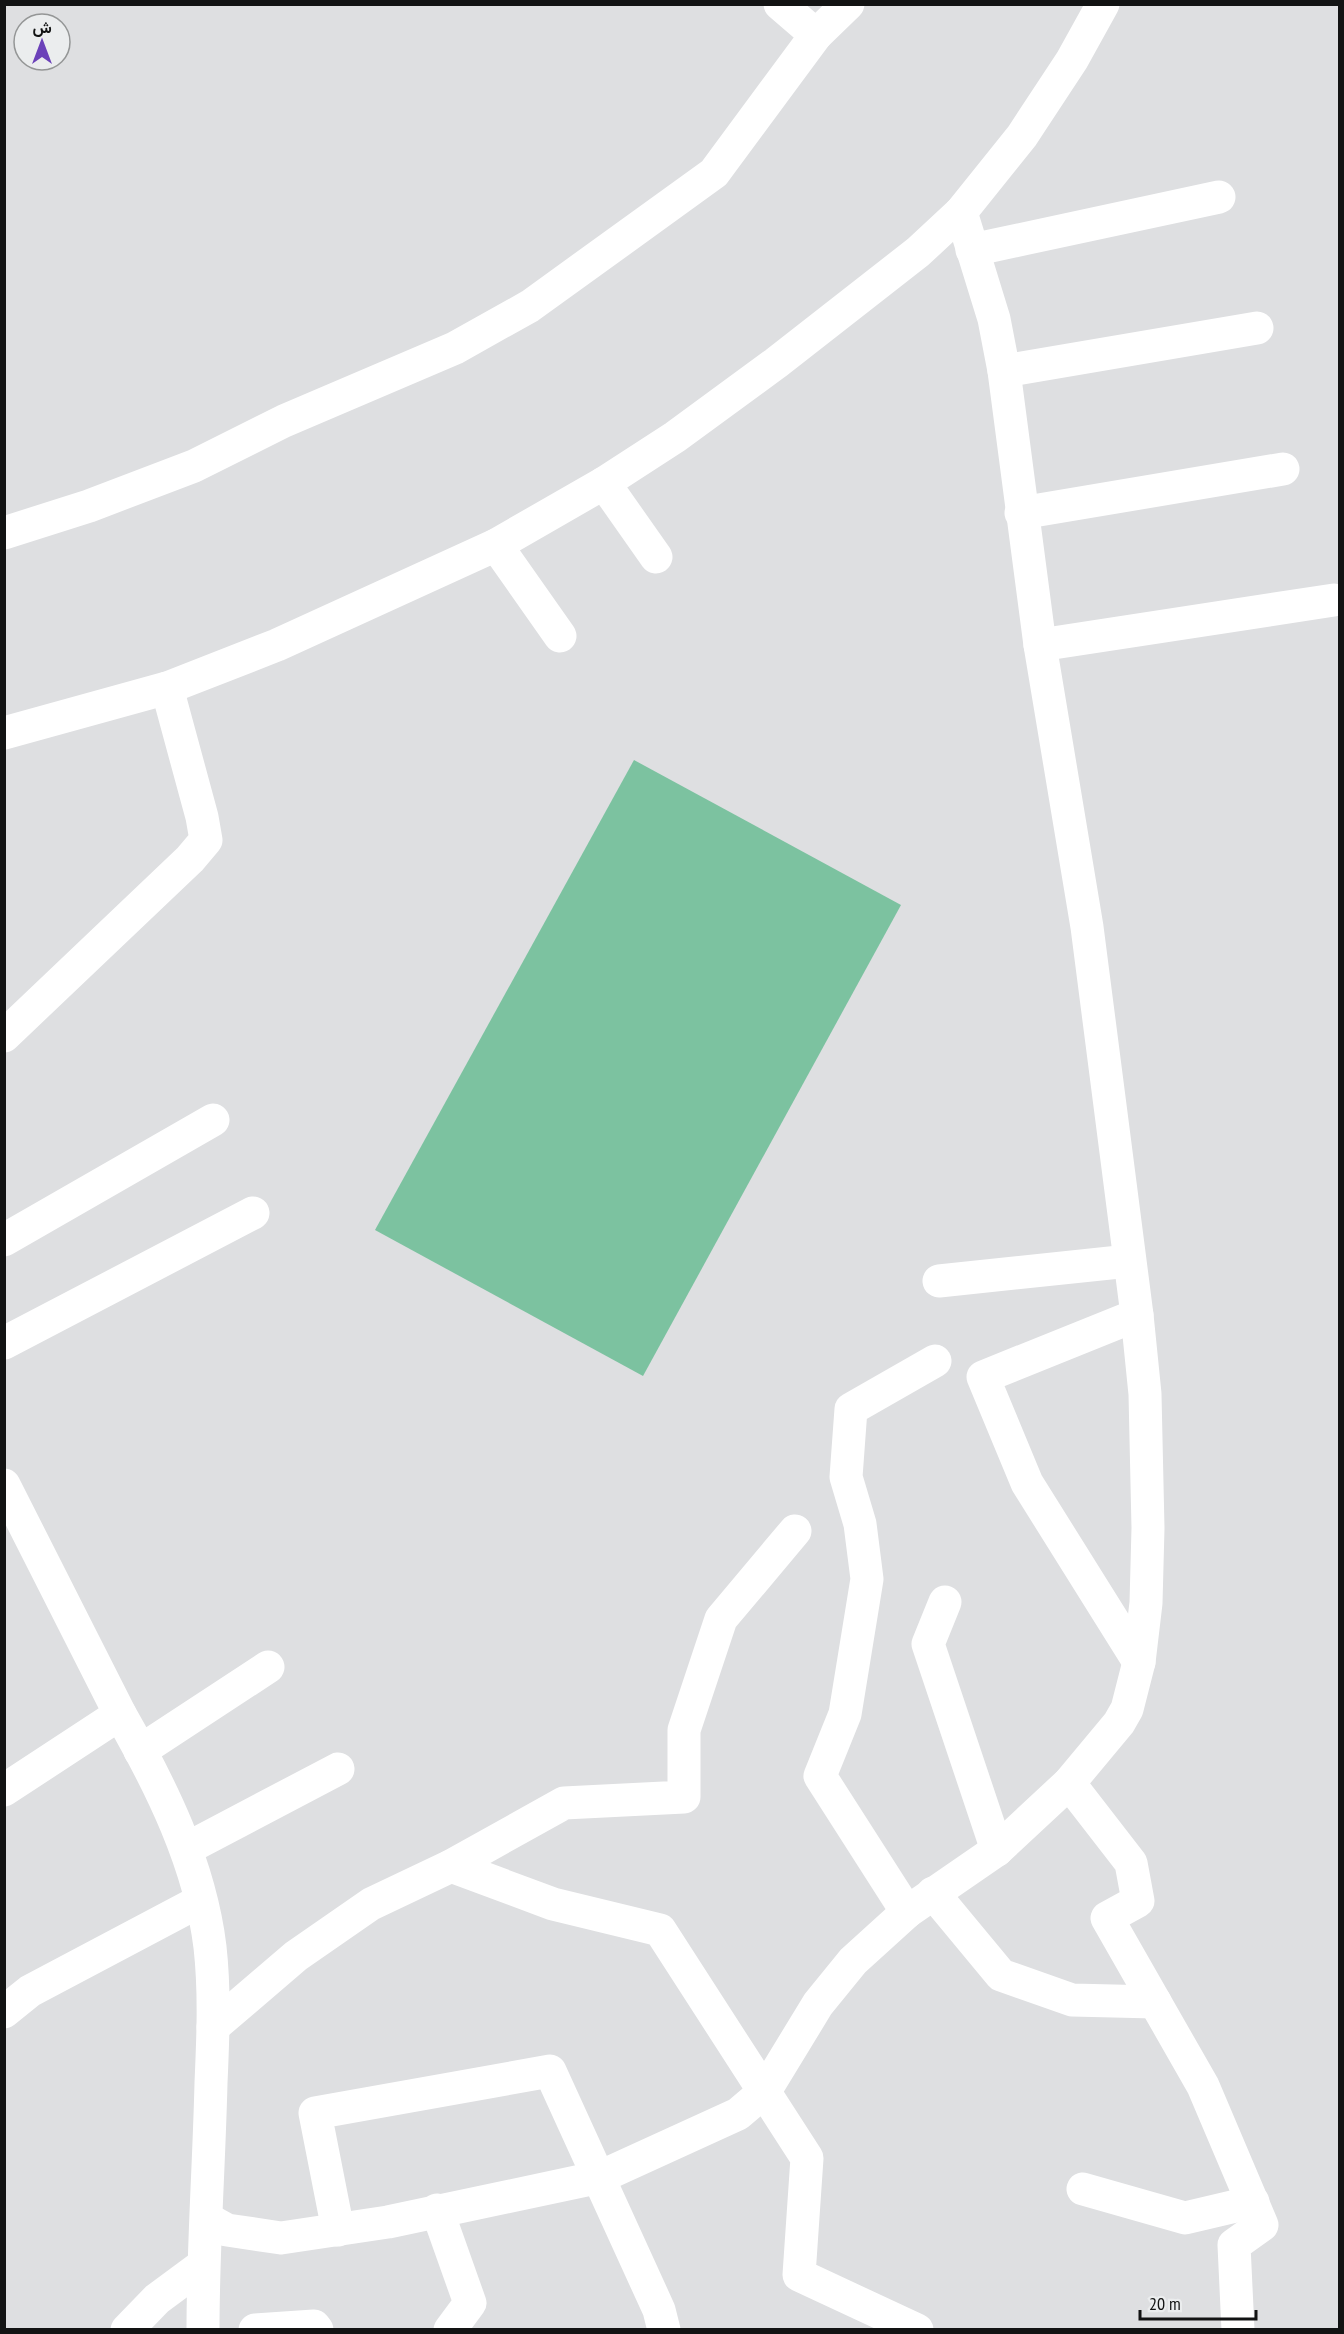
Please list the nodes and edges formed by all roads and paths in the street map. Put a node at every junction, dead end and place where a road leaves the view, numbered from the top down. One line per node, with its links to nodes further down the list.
1 (780, 4): 4 (street)
2 (849, 4): 4 (street)
3 (1103, 4): 6 (street)
4 (816, 35): 13 (street)
5 (1220, 197): 7 (street)
6 (961, 212): 7 (street); 11 (street)
7 (972, 250): 9 (street)
8 (1257, 328): 9 (street)
9 (1004, 372): 12 (street)
10 (1283, 469): 12 (street)
11 (604, 483): 14 (street); 15 (street)
12 (1021, 513): 18 (street)
13 (4, 532)
14 (496, 545): 17 (street); 19 (street)
15 (656, 557)
16 (1334, 600): 18 (street)
17 (560, 636)
18 (1040, 645): 25 (street)
19 (167, 688): 20 (street); 21 (street)
20 (4, 733)
21 (4, 1036)
22 (213, 1120): 24 (street)
23 (253, 1213): 28 (street)
24 (4, 1240)
25 (1129, 1261): 26 (street); 27 (street)
26 (939, 1281)
27 (1137, 1315): 33 (street); 33 (street)
28 (4, 1343)
29 (935, 1361): 45 (street)
30 (4, 1485): 35 (street)
31 (795, 1531): 42 (street)
32 (945, 1602): 41 (street)
33 (1139, 1662): 38 (street)
34 (268, 1667): 36 (street)
35 (120, 1714): 36 (street); 39 (street)
36 (140, 1750): 40 (street)
37 (338, 1769): 40 (street)
38 (1069, 1783): 41 (street); 46 (street)
39 (4, 1790)
40 (186, 1849): 44 (street)
41 (997, 1850): 43 (street)
42 (451, 1866): 48 (street); 49 (street)
43 (933, 1893): 45 (street); 46 (street)
44 (200, 1901): 47 (street); 48 (street)
45 (907, 1912): 49 (street)
46 (1155, 2002): 52 (street)
47 (4, 2012)
48 (213, 2027): 54 (street)
49 (765, 2091): 50 (street); 63 (street)
50 (600, 2177): 53 (street); 55 (street); 62 (street)
51 (1083, 2189): 52 (street)
52 (1253, 2202): 64 (street)
53 (437, 2210): 55 (street); 61 (street)
54 (207, 2219): 55 (street); 56 (street)
55 (338, 2230)
56 (203, 2265): 57 (street); 58 (street)
57 (127, 2330)
58 (203, 2330)
59 (255, 2330): 60 (street)
60 (317, 2330)
61 (450, 2330)
62 (664, 2330)
63 (917, 2330)
64 (1238, 2330)

